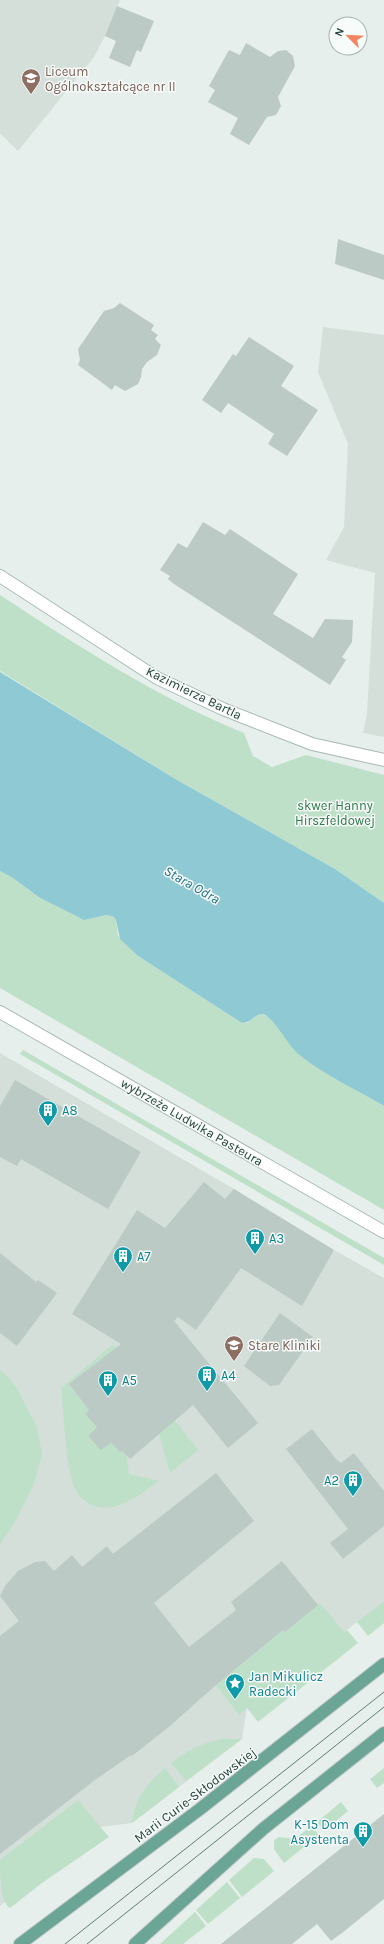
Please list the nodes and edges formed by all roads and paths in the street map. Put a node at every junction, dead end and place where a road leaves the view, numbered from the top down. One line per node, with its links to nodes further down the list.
1 (0, 576): 2 (street, Kazimierza Bartla)
2 (384, 760)
3 (0, 1012): 4 (street, wybrzeże Ludwika Pasteura)
4 (384, 1232)
5 (384, 1664): 7 (main road, Marii Curie-Skłodowskiej)
6 (384, 1733): 8 (main road)
7 (20, 1944)
8 (135, 1944)

